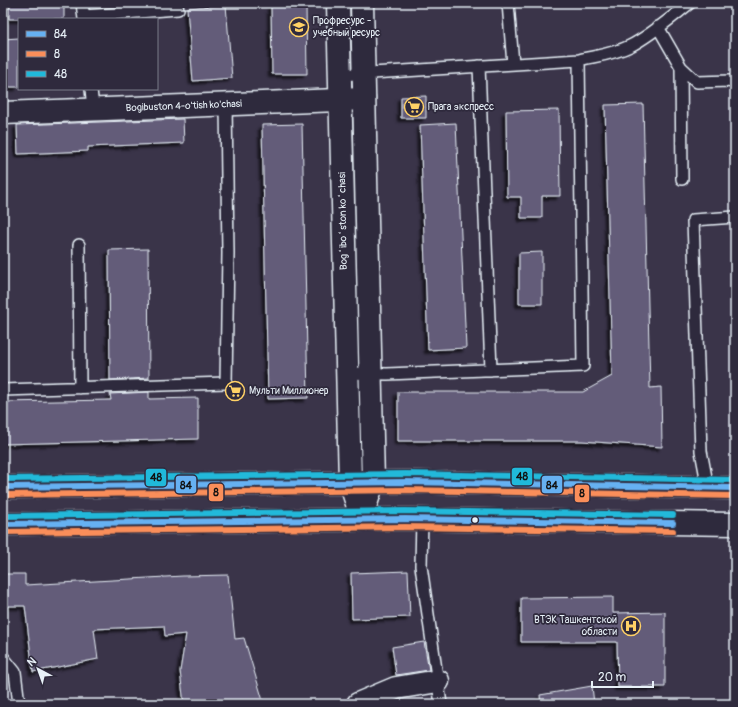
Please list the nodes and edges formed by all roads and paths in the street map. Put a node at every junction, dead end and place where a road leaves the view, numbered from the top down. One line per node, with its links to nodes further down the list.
1 (82, 3): 7 (lane)
2 (338, 3): 14 (main road, Bogʻiboʻston koʻchasi)
3 (362, 3): 13 (main road)
4 (508, 3): 10 (lane)
5 (690, 3): 8 (lane)
6 (178, 9): 7 (lane)
7 (84, 18)
8 (658, 27): 9 (lane); 12 (lane)
9 (579, 60): 10 (lane); 24 (lane)
10 (512, 64): 11 (lane)
11 (479, 66): 13 (lane); 24 (lane)
12 (681, 67): 15 (lane); 21 (lane)
13 (364, 74): 14 (lane); 17 (main road)
14 (340, 75): 18 (main road, Bogʻiboʻston koʻchasi)
15 (735, 83)
16 (92, 99): 19 (main road, Bogibuston 4-o'tish ko'chasi); 20 (main road, Bogibuston 4-o'tish ko'chasi)
17 (364, 99): 18 (main road, Bogibuston 4-o'tish ko'chasi); 26 (main road)
18 (340, 100): 19 (main road, Bogibuston 4-o'tish ko'chasi); 25 (main road, Bogʻiboʻston koʻchasi)
19 (226, 104): 27 (lane)
20 (3, 113)
21 (682, 178)
22 (735, 217): 32 (lane)
23 (79, 245): 27 (lane)
24 (491, 370): 26 (lane)
25 (347, 373): 26 (lane); 29 (main road, Bogʻiboʻston koʻchasi)
26 (370, 374): 30 (main road)
27 (80, 388): 28 (lane)
28 (3, 390)
29 (350, 482): 30 (main road); 31 (main road); 34 (main road, Bogʻiboʻston koʻchasi)
30 (373, 482): 32 (main road); 34 (main road)
31 (3, 487)
32 (708, 488): 33 (main road)
33 (735, 488)
34 (362, 519): 35 (main road); 36 (main road)
35 (422, 519): 37 (main road); 39 (lane)
36 (3, 524)
37 (735, 524)
38 (3, 657): 40 (lane)
39 (438, 682): 41 (main road); 42 (lane)
40 (19, 704)
41 (358, 704)
42 (441, 704)

